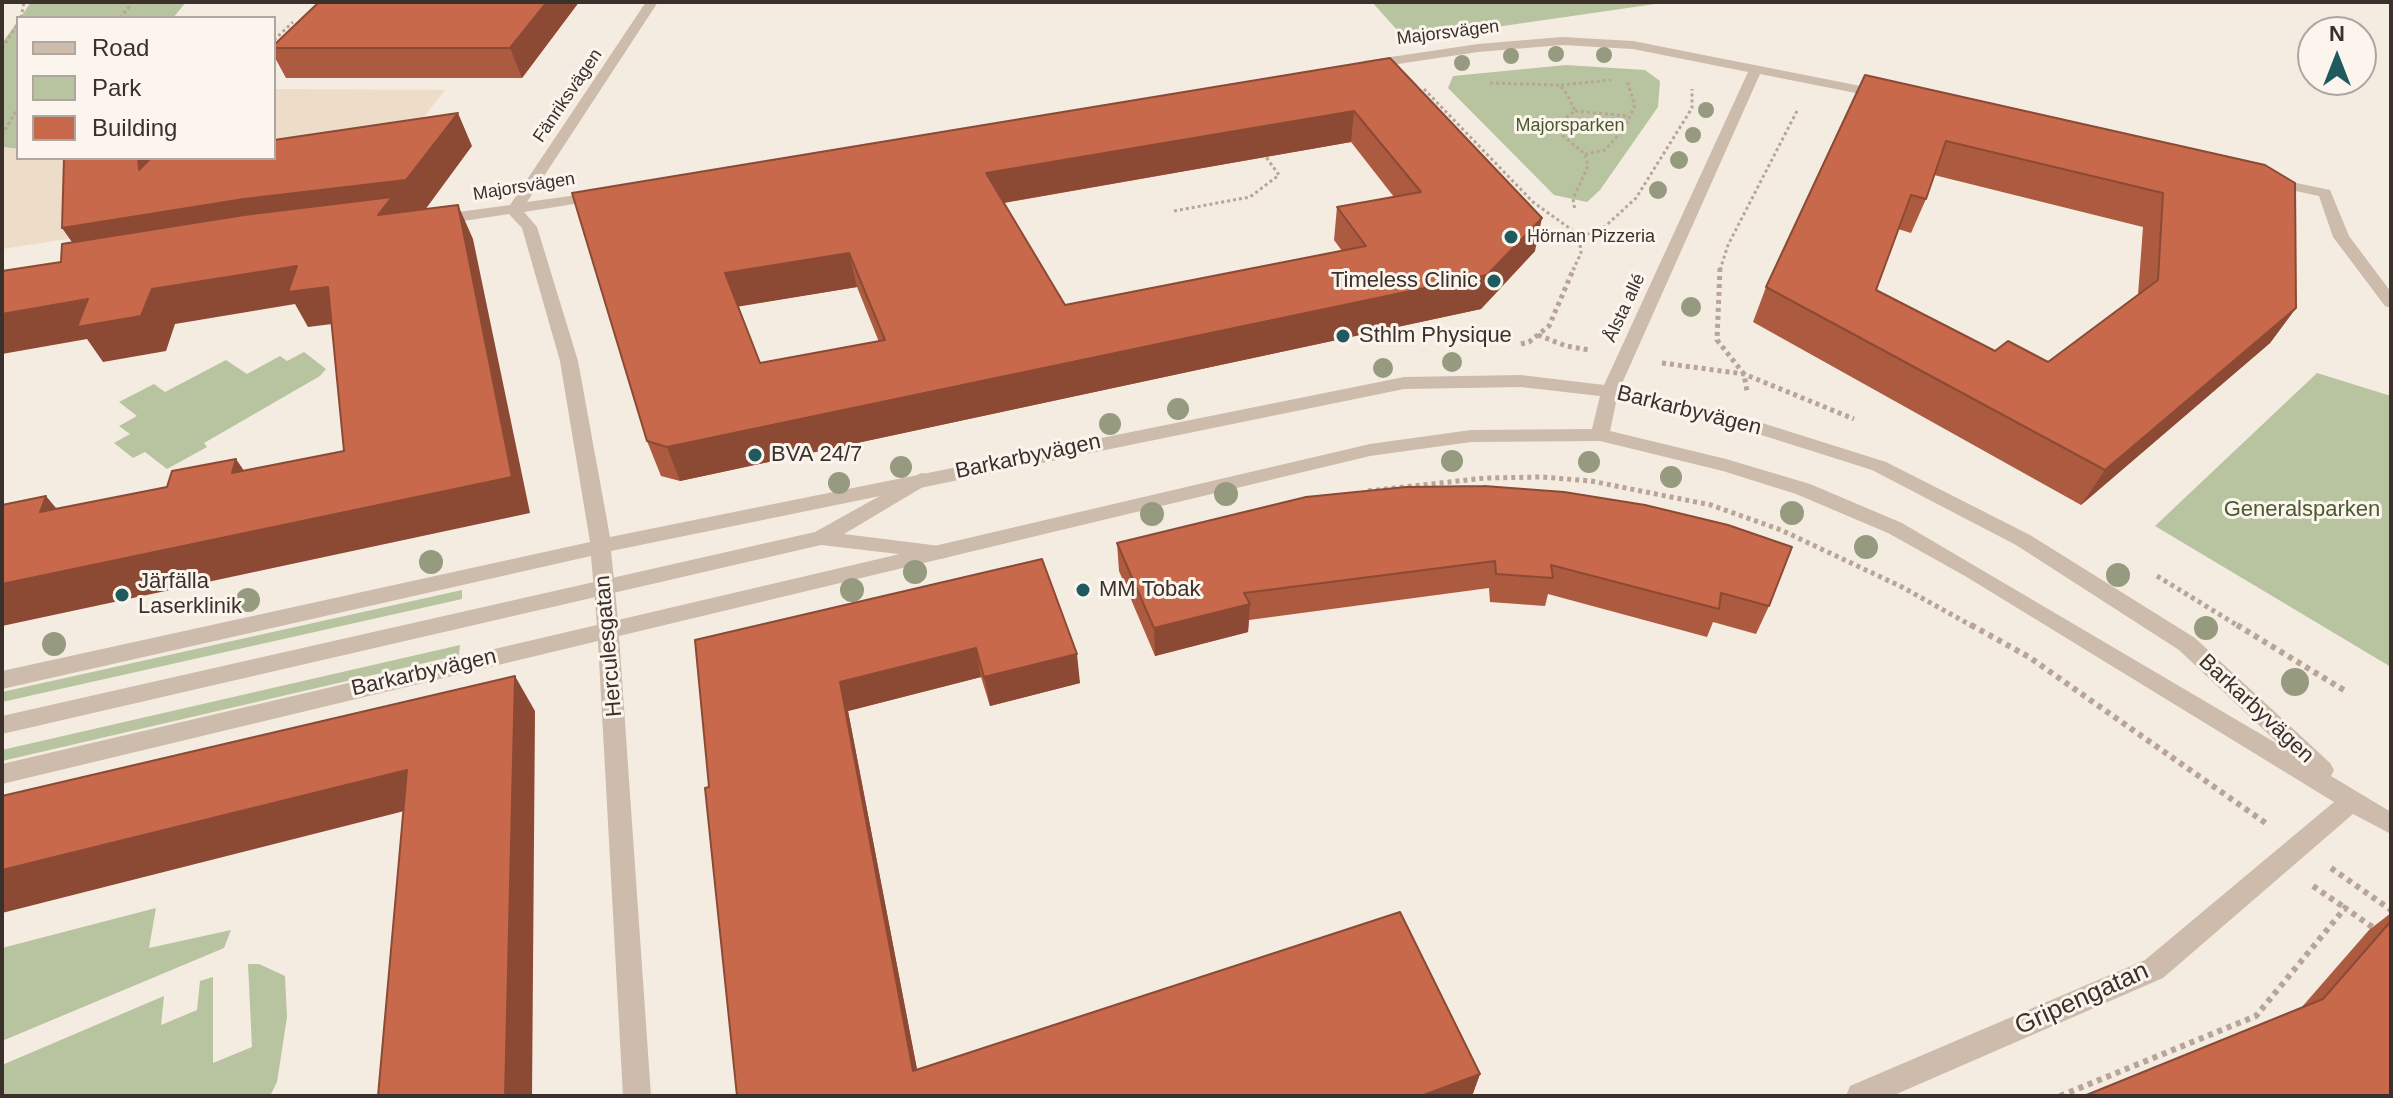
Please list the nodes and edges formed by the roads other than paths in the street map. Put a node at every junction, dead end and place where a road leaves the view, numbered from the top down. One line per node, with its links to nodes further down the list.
1 (652, 2): 7 (street, Fänriksvägen)
2 (1349, 68): 3 (street, Majorsvägen)
3 (1756, 69): 4 (street, Majorsvägen); 10 (street, Ålsta allé)
4 (1899, 98)
5 (2249, 176): 9 (street)
6 (620, 192): 7 (street, Majorsvägen)
7 (514, 210): 8 (street, Majorsvägen); 14 (street, Herculesgatan)
8 (421, 222)
9 (2391, 303)
10 (1610, 391): 11 (street, Ålsta allé); 12 (street, Barkarbyvägen); 21 (street, Barkarbyvägen)
11 (1600, 435): 15 (street, Barkarbyvägen); 21 (street, Barkarbyvägen)
12 (922, 479): 13 (street, Barkarbyvägen); 14 (street, Barkarbyvägen)
13 (821, 538): 15 (street, Barkarbyvägen); 16 (street, Barkarbyvägen)
14 (600, 547): 16 (street, Herculesgatan); 18 (street, Barkarbyvägen)
15 (941, 552): 17 (street, Barkarbyvägen)
16 (606, 587): 17 (street, Herculesgatan); 19 (street, Barkarbyvägen)
17 (609, 631): 20 (street, Barkarbyvägen); 23 (street, Herculesgatan)
18 (2, 680)
19 (2, 725)
20 (2, 774)
21 (2352, 799): 22 (street, Barkarbyvägen); 24 (street, Gripengatan)
22 (2391, 824)
23 (637, 1096)
24 (1860, 1096)

